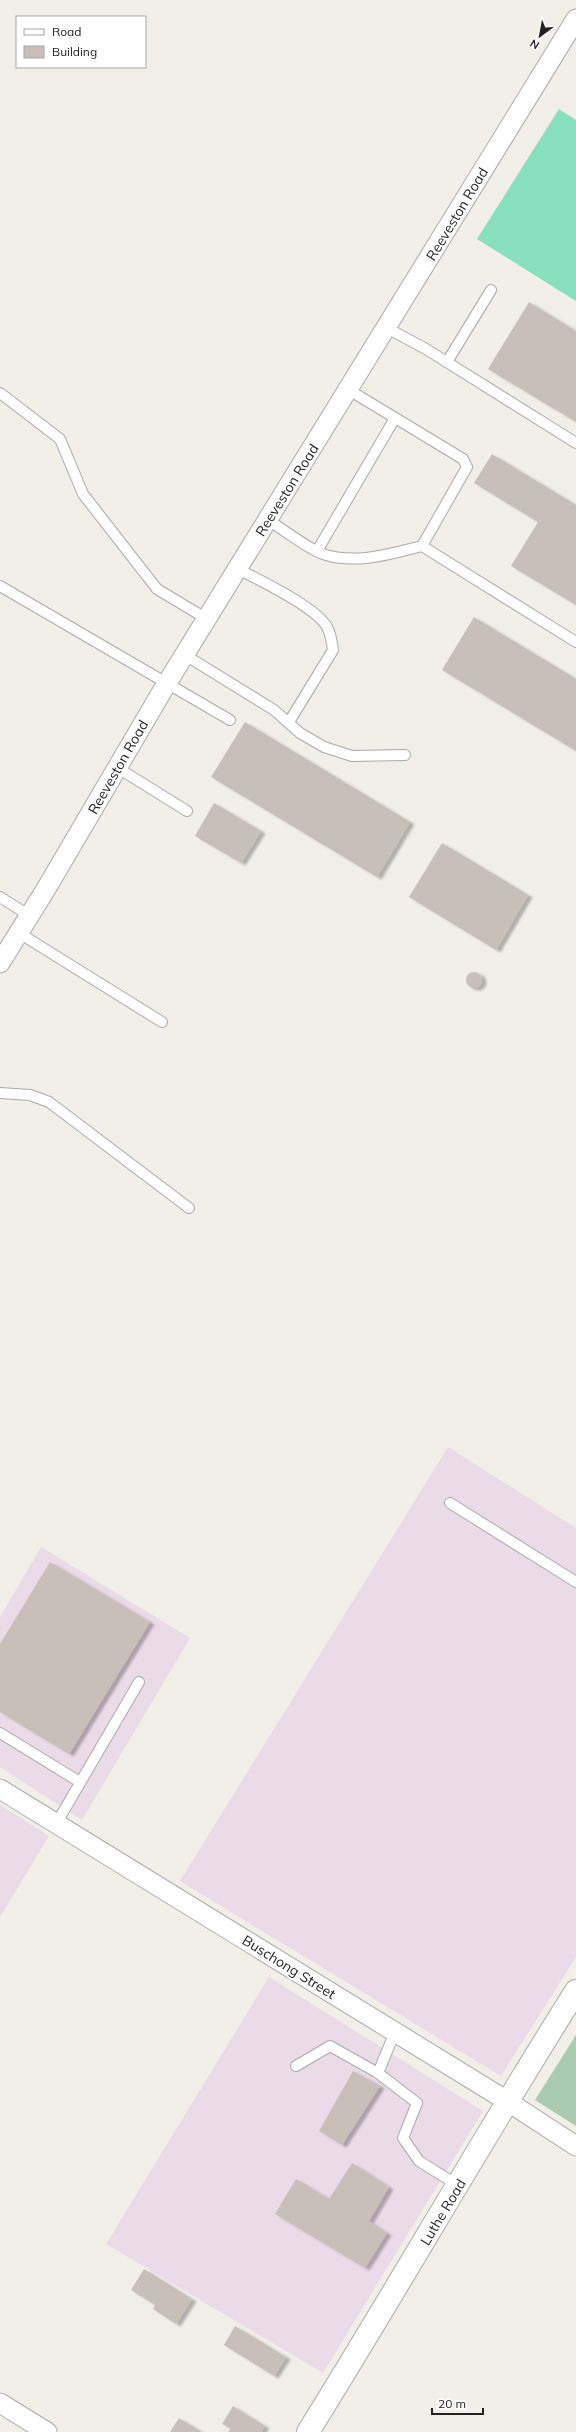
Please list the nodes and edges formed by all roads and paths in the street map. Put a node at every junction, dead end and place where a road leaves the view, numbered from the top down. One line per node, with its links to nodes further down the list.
1 (575, 24): 3 (street, Reeveston Road)
2 (491, 290): 4 (lane)
3 (387, 328): 4 (lane); 5 (street, Reeveston Road)
4 (447, 362): 8 (lane)
5 (349, 390): 7 (lane); 9 (street, Reeveston Road)
6 (0, 393): 14 (lane)
7 (395, 418): 10 (lane); 11 (lane)
8 (576, 443)
9 (268, 520): 11 (lane); 12 (street, Reeveston Road)
10 (422, 546): 11 (lane); 15 (lane)
11 (317, 551)
12 (238, 569): 14 (street, Reeveston Road); 19 (lane)
13 (0, 586): 17 (lane)
14 (207, 619): 16 (street, Reeveston Road)
15 (576, 642)
16 (185, 655): 17 (street, Reeveston Road); 19 (lane)
17 (168, 683): 18 (lane); 21 (street, Reeveston Road)
18 (230, 720)
19 (289, 722): 20 (lane)
20 (405, 755)
21 (118, 768): 22 (lane); 24 (street, Reeveston Road)
22 (187, 811)
23 (0, 897): 24 (lane)
24 (30, 916): 25 (street, Reeveston Road)
25 (19, 932): 26 (street, Reeveston Road); 27 (lane)
26 (0, 963)
27 (162, 1022)
28 (0, 1093): 29 (lane)
29 (189, 1208)
30 (450, 1503): 31 (lane)
31 (576, 1582)
32 (139, 1682): 34 (lane)
33 (0, 1733): 34 (lane)
34 (80, 1782): 36 (lane)
35 (1, 1792): 36 (street, Buschong Street)
36 (56, 1824): 38 (street, Buschong Street)
37 (576, 1990): 41 (street, Luthe Road)
38 (395, 2032): 40 (lane); 41 (street, Buschong Street)
39 (296, 2066): 40 (lane)
40 (378, 2073): 43 (lane)
41 (507, 2101): 42 (street, Buschong Street); 43 (street, Luthe Road)
42 (576, 2146)
43 (458, 2186): 46 (street, Luthe Road)
44 (0, 2403): 45 (street)
45 (48, 2432)
46 (308, 2432)

